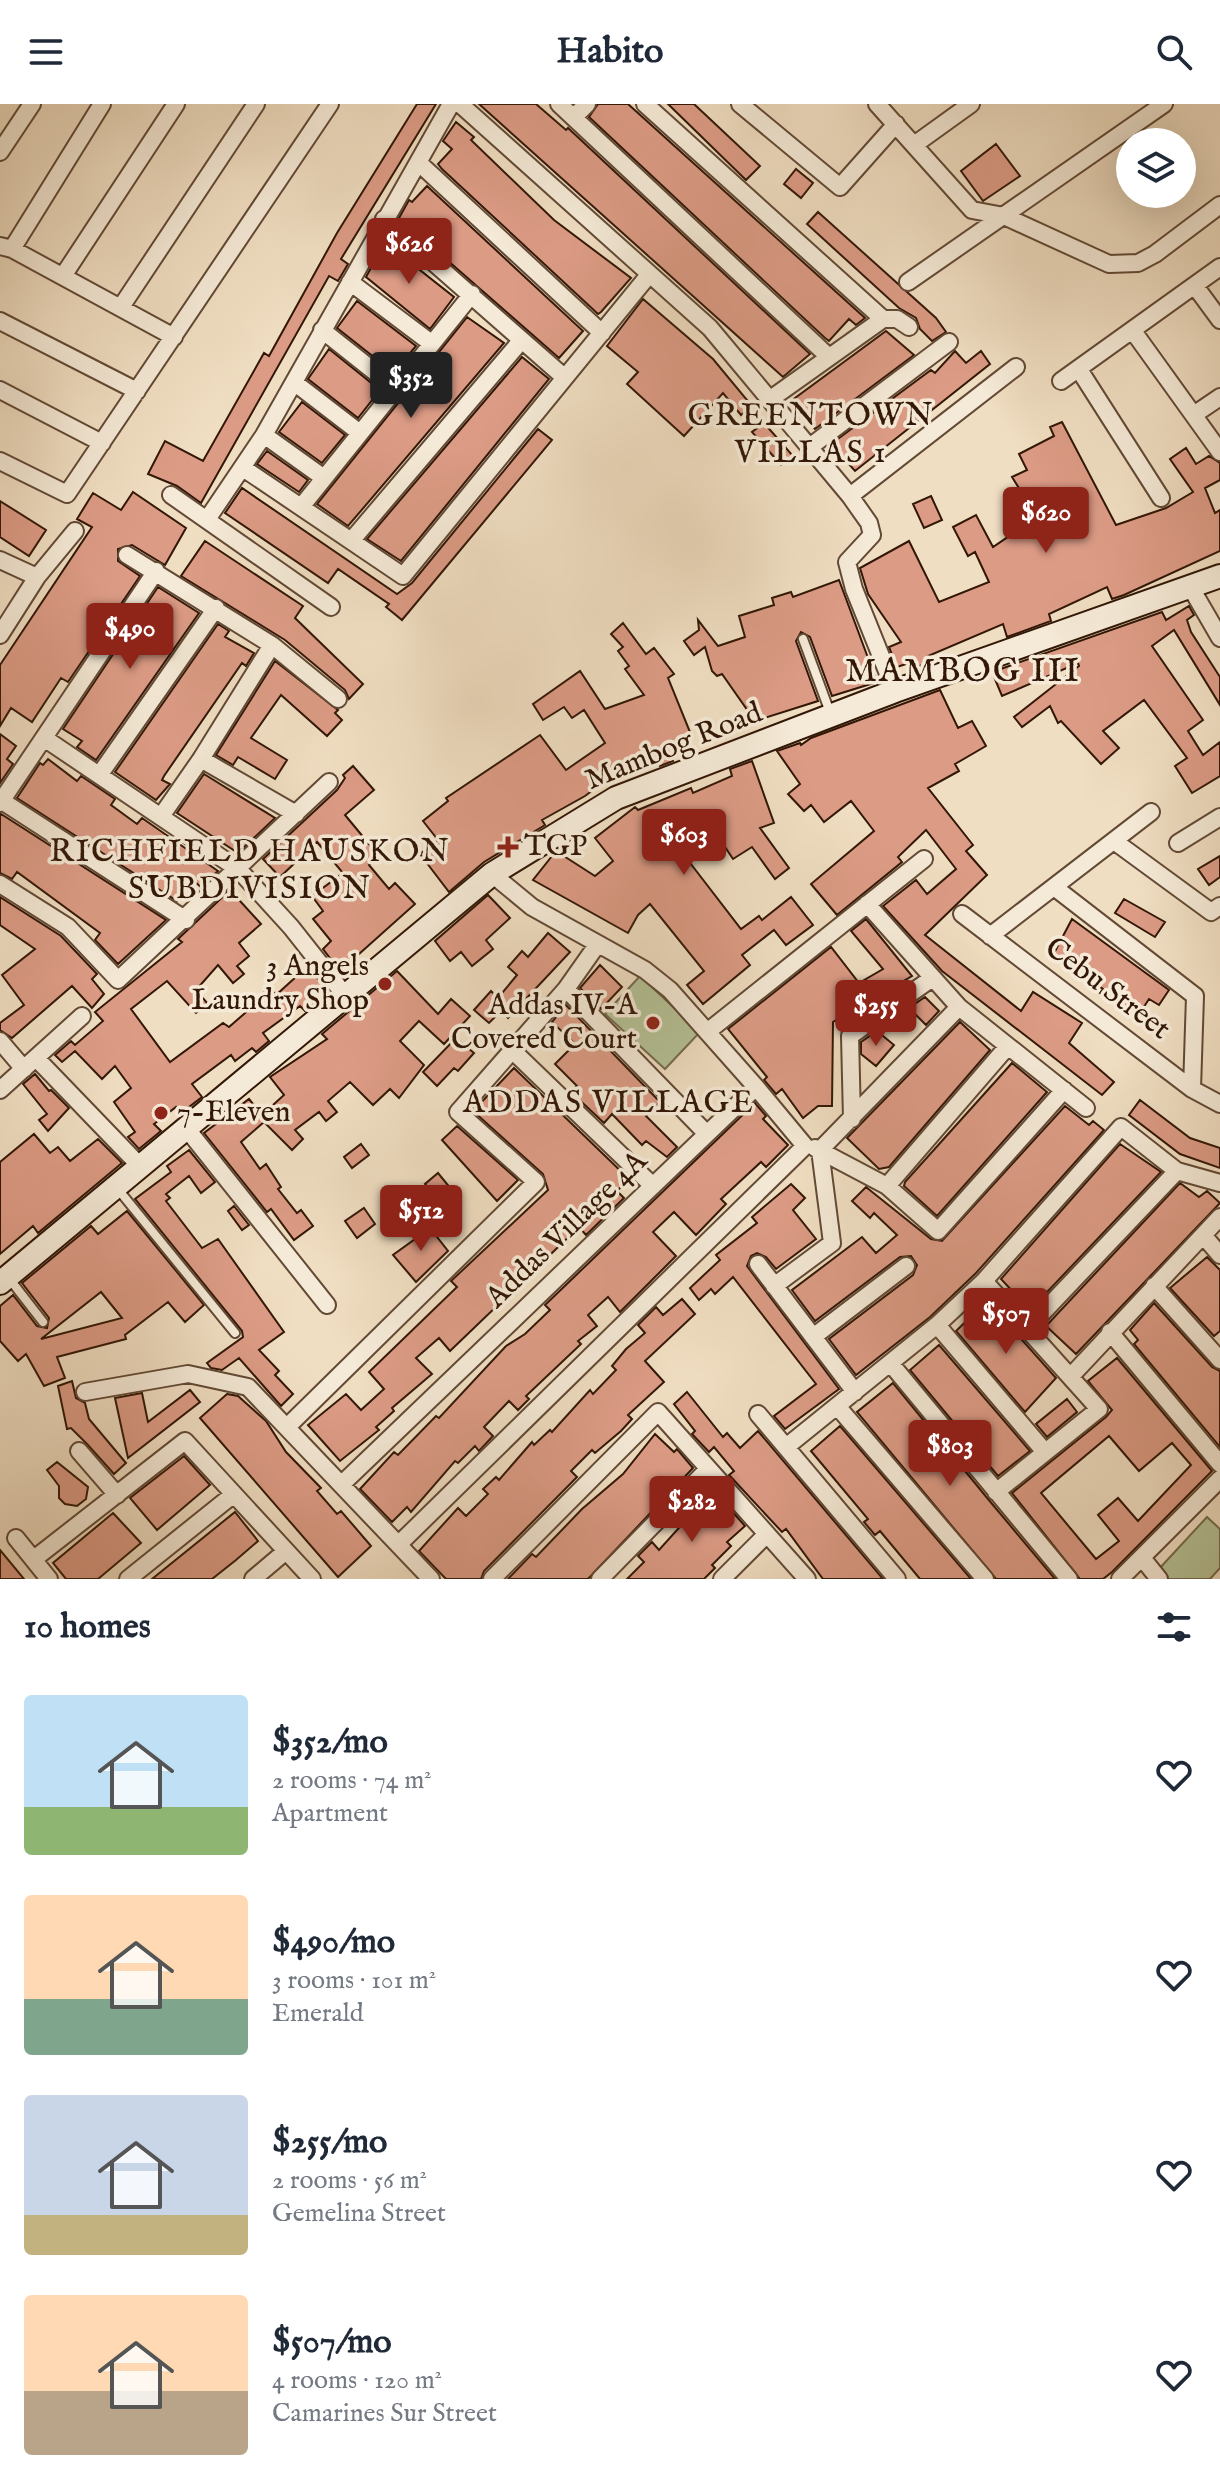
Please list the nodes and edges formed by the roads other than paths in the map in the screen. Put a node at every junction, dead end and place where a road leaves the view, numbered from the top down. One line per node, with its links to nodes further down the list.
1 (32, 104): 18 (street)
2 (102, 104): 23 (street)
3 (176, 104): 25 (street)
4 (256, 104): 31 (street)
5 (330, 104): 39 (street)
6 (451, 104): 19 (street)
7 (460, 104): 26 (street)
8 (559, 104): 15 (street)
9 (587, 104): 15 (street)
10 (645, 104): 32 (street)
11 (740, 104): 16 (street)
12 (877, 104): 16 (street)
13 (971, 104): 17 (street)
14 (1164, 104): 21 (street)
15 (574, 117): 43 (street)
16 (896, 124): 17 (street)
17 (914, 145): 21 (street)
18 (0, 152)
19 (419, 163): 22 (street); 38 (street)
20 (1220, 205): 21 (street)
21 (1004, 216): 28 (street)
22 (384, 219): 27 (street); 30 (street)
23 (6, 248): 25 (street)
24 (1220, 267): 29 (street)
25 (63, 276): 31 (street)
26 (648, 276): 38 (street); 53 (street)
27 (350, 282): 36 (street); 42 (street)
28 (908, 282)
29 (1195, 286): 33 (street); 37 (street)
30 (472, 294): 40 (street); 42 (street)
31 (121, 307): 39 (street)
32 (883, 319): 35 (street); 43 (street)
33 (1220, 320)
34 (0, 321): 51 (street)
35 (909, 327)
36 (322, 330): 48 (street); 49 (street)
37 (1133, 331): 45 (street); 54 (street)
38 (602, 333): 46 (street)
39 (174, 337): 51 (street)
40 (520, 342): 46 (street); 69 (street)
41 (949, 342): 58 (street)
42 (431, 343): 49 (street)
43 (829, 357): 53 (street)
44 (1016, 367): 64 (street)
45 (1080, 371): 47 (street); 65 (street)
46 (564, 377): 69 (street)
47 (1061, 381)
48 (295, 383): 55 (street); 56 (street)
49 (395, 388): 55 (street)
50 (0, 390): 57 (street)
51 (137, 391): 57 (street)
52 (1220, 397): 54 (street)
53 (772, 398): 58 (street)
54 (1195, 414): 59 (street)
55 (360, 433): 62 (street)
56 (264, 435): 61 (street); 62 (street)
57 (102, 443): 60 (street)
58 (811, 446): 64 (street)
59 (1220, 452)
60 (0, 461)
61 (243, 468): 66 (street); 67 (street)
62 (324, 478): 66 (street)
63 (171, 495): 67 (street)
64 (850, 496): 82 (street)
65 (1161, 498)
66 (301, 507): 69 (street)
67 (208, 518): 76 (street)
68 (75, 531): 74 (street)
69 (351, 541)
70 (127, 555): 72 (street)
71 (0, 560): 74 (street)
72 (156, 571): 77 (street); 85 (street)
73 (1220, 576): 75 (main road, Mambog Road)
74 (37, 577): 78 (street)
75 (1191, 588): 79 (street); 82 (main road, Mambog Road)
76 (331, 607)
77 (216, 608): 81 (street); 87 (street)
78 (0, 635)
79 (1220, 638)
80 (803, 639): 84 (lane)
81 (272, 645): 83 (street); 86 (street)
82 (895, 691): 84 (main road, Mambog Road)
83 (338, 699)
84 (831, 715): 98 (main road, Mambog Road)
85 (44, 738): 87 (street); 89 (street)
86 (201, 759): 91 (street); 92 (street)
87 (100, 774): 92 (street)
88 (329, 782): 91 (street)
89 (1, 802): 104 (street)
90 (1151, 812): 94 (street)
91 (296, 814): 97 (street)
92 (162, 815): 97 (street)
93 (1220, 817): 95 (street)
94 (1114, 841): 100 (street); 102 (street)
95 (1178, 843)
96 (924, 859): 101 (street)
97 (238, 869): 104 (street); 109 (street)
98 (492, 874): 106 (street); 109 (main road, Mambog Road)
99 (0, 884): 104 (street)
100 (1054, 887): 105 (street); 118 (street)
101 (867, 904): 107 (street); 112 (street)
102 (1220, 906)
103 (962, 914): 105 (street, Cebu Street)
104 (186, 920)
105 (990, 936): 118 (street, Cebu Street)
106 (597, 945): 108 (street); 112 (street)
107 (931, 979): 110 (street); 123 (street)
108 (566, 989): 115 (street); 125 (street)
109 (344, 994): 124 (main road, Mambog Road)
110 (959, 1007): 114 (street); 123 (street)
111 (82, 1016): 116 (street)
112 (707, 1032): 117 (street)
113 (0, 1041): 116 (street)
114 (1008, 1046): 120 (street); 131 (street)
115 (512, 1050): 130 (street); 156 (street)
116 (30, 1064): 119 (street); 127 (street)
117 (756, 1087): 125 (street, Addas Village 4A); 126 (street)
118 (1192, 1089): 121 (street, Cebu Street)
119 (0, 1090)
120 (1064, 1090): 122 (street); 131 (street)
121 (1220, 1104)
122 (1086, 1108)
123 (852, 1119): 126 (street)
124 (187, 1129): 127 (main road, Mambog Road); 142 (street)
125 (707, 1134): 130 (street, Addas Village 4A)
126 (812, 1148): 131 (street); 140 (street); 169 (street)
127 (141, 1167): 132 (main road, Mambog Road)
128 (1177, 1171): 129 (street); 139 (street); 145 (street)
129 (1220, 1183)
130 (653, 1186): 163 (street, Addas Village 4A)
131 (887, 1186)
132 (117, 1187): 138 (main road, Mambog Road); 147 (lane)
133 (1220, 1217): 134 (street)
134 (1203, 1235): 135 (street); 141 (street)
135 (1220, 1255)
136 (758, 1264): 140 (street)
137 (906, 1266): 148 (street)
138 (4, 1280): 143 (lane)
139 (984, 1281): 144 (street); 145 (street)
140 (774, 1286): 148 (street)
141 (1154, 1286): 146 (street); 149 (street)
142 (327, 1305)
143 (43, 1322)
144 (937, 1325): 150 (street); 159 (street)
145 (1029, 1327): 151 (street)
146 (1110, 1332): 151 (street); 160 (street)
147 (235, 1333)
148 (813, 1337): 153 (street)
149 (1220, 1360)
150 (891, 1364): 153 (street); 164 (street)
151 (1071, 1376): 159 (street)
152 (85, 1392): 156 (street)
153 (855, 1392): 154 (street)
154 (837, 1406): 157 (street); 183 (street)
155 (758, 1414): 157 (street)
156 (288, 1426): 163 (street)
157 (786, 1447): 182 (street)
158 (79, 1451): 166 (street)
159 (1045, 1452): 164 (street)
160 (1220, 1464)
161 (707, 1470): 167 (street); 178 (street); 179 (street)
162 (1220, 1479): 172 (street)
163 (343, 1483): 169 (street)
164 (996, 1492): 184 (street)
165 (234, 1494): 166 (street); 170 (street); 174 (street)
166 (117, 1495): 171 (street)
167 (767, 1534): 180 (street); 181 (street)
168 (16, 1538): 171 (street)
169 (399, 1544): 177 (street)
170 (286, 1551): 175 (street); 176 (street)
171 (34, 1559): 173 (street)
172 (1143, 1559): 185 (street); 186 (street)
173 (49, 1579)
174 (128, 1579)
175 (253, 1579)
176 (312, 1579)
177 (431, 1579)
178 (492, 1579)
179 (600, 1579)
180 (722, 1579)
181 (807, 1579)
182 (897, 1579)
183 (985, 1579)
184 (1069, 1579)
185 (1120, 1579)
186 (1159, 1579)

